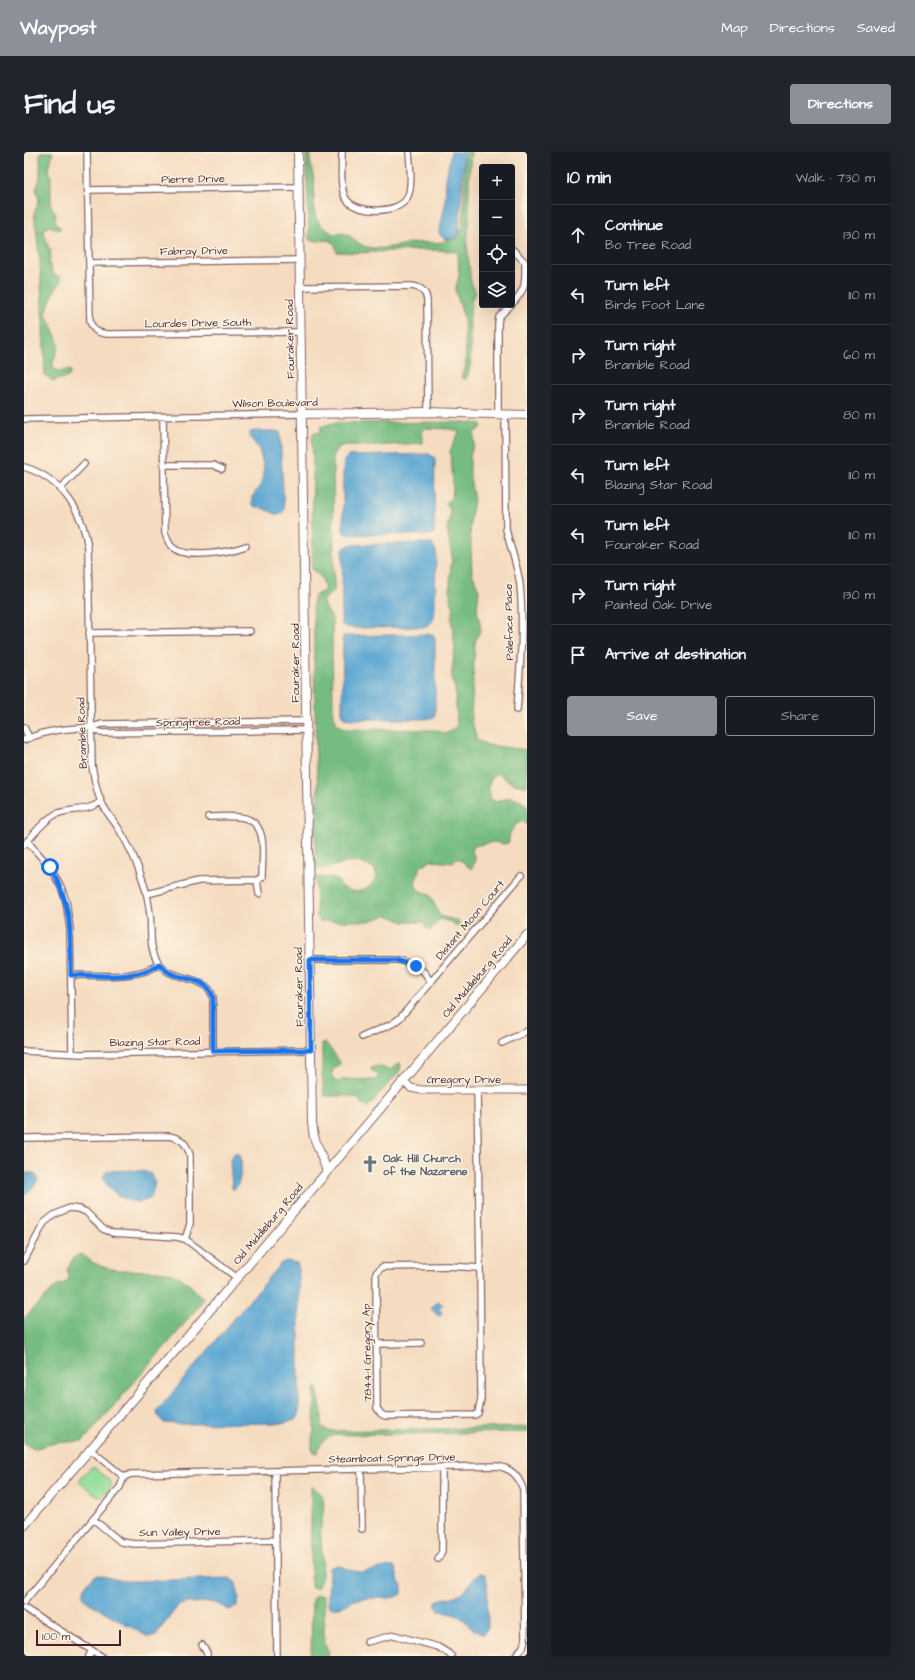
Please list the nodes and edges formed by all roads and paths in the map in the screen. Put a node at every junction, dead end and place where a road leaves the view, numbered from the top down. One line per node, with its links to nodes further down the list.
1 (87, 152): 6 (street)
2 (298, 152): 5 (main road, Fouraker Road)
3 (342, 152): 4 (street)
4 (410, 152)
5 (299, 187): 6 (street, Pierre Drive); 8 (main road, Fouraker Road)
6 (88, 190): 9 (street)
7 (515, 252): 11 (street, Paleface Place)
8 (300, 260): 9 (street, Fabray Drive); 10 (main road, Fouraker Road)
9 (89, 263): 13 (street, Lourdes Drive South)
10 (300, 287): 13 (main road, Fouraker Road); 14 (street)
11 (515, 300)
12 (508, 308): 16 (street, Paleface Place)
13 (301, 332): 15 (main road, Fouraker Road)
14 (428, 412): 15 (main road, Wilson Boulevard); 16 (main road, Wilson Boulevard)
15 (302, 414): 18 (street, Wilson Boulevard); 29 (main road, Fouraker Road)
16 (501, 414): 17 (main road, Wilson Boulevard); 28 (street, Paleface Place)
17 (527, 415)
18 (162, 417): 19 (street, Wilson Boulevard); 21 (street)
19 (24, 419)
20 (84, 464): 24 (street)
21 (163, 465): 23 (street); 25 (street)
22 (24, 467): 24 (street, Bramble Road)
23 (222, 469)
24 (61, 488): 27 (street, Bramble Road)
25 (246, 546)
26 (250, 631): 27 (street)
27 (90, 633): 31 (street, Bramble Road)
28 (517, 710)
29 (306, 721): 31 (street, Springtree Road); 32 (main road, Fouraker Road)
30 (24, 727): 33 (street)
31 (91, 728): 32 (street, Springtree Road); 33 (street, Springtree Road); 34 (street, Bramble Road)
32 (306, 730): 42 (main road, Fouraker Road)
33 (26, 739)
34 (101, 801): 36 (street); 39 (street, Bramble Road)
35 (208, 817): 38 (street)
36 (26, 843): 44 (street)
37 (521, 876): 45 (street, Distant Moon Court)
38 (257, 880): 39 (street); 40 (street)
39 (147, 894): 43 (street, Bramble Road)
40 (258, 894)
41 (527, 935): 53 (main road, Old Middleburg Road)
42 (310, 960): 45 (street); 49 (main road, Fouraker Road)
43 (159, 964): 44 (street); 51 (street)
44 (71, 975): 52 (street)
45 (431, 982): 47 (street, Distant Moon Court)
46 (527, 1031): 48 (street)
47 (362, 1037)
48 (502, 1043)
49 (311, 1050): 51 (street, Blazing Star Road); 57 (main road, Fouraker Road)
50 (24, 1051): 52 (street, Blazing Star Road)
51 (213, 1051): 52 (street, Blazing Star Road)
52 (72, 1053)
53 (404, 1082): 54 (street, Gregory Drive); 57 (main road, Old Middleburg Road)
54 (478, 1090): 55 (street, Gregory Drive); 60 (street, 7844-1 Gregory Ap)
55 (527, 1090)
56 (24, 1138): 58 (street)
57 (327, 1171): 61 (main road, Old Middleburg Road)
58 (185, 1239): 59 (street); 61 (street)
59 (24, 1261)
60 (480, 1268): 63 (street, 7844-1 Gregory Ap); 63 (street, 7844-1 Gregory Ap)
61 (236, 1277): 64 (main road, Old Middleburg Road)
62 (421, 1343): 63 (street)
63 (377, 1344)
64 (90, 1449): 68 (street); 70 (main road, Old Middleburg Road)
65 (442, 1467): 66 (street, Steamboat Springs Drive); 73 (street); 83 (street, Steamboat Springs Drive)
66 (360, 1469): 67 (street, Steamboat Springs Drive); 71 (street)
67 (275, 1471): 68 (street, Steamboat Springs Drive); 72 (street)
68 (124, 1477): 69 (street)
69 (93, 1519): 72 (street, Sun Valley Drive); 74 (street)
70 (24, 1526)
71 (362, 1529)
72 (276, 1540): 81 (street)
73 (438, 1559)
74 (24, 1602)
75 (24, 1608): 78 (street)
76 (367, 1642): 82 (street)
77 (202, 1645): 80 (street)
78 (90, 1653): 79 (street)
79 (101, 1656)
80 (207, 1656)
81 (277, 1656)
82 (451, 1656)
83 (515, 1656)

